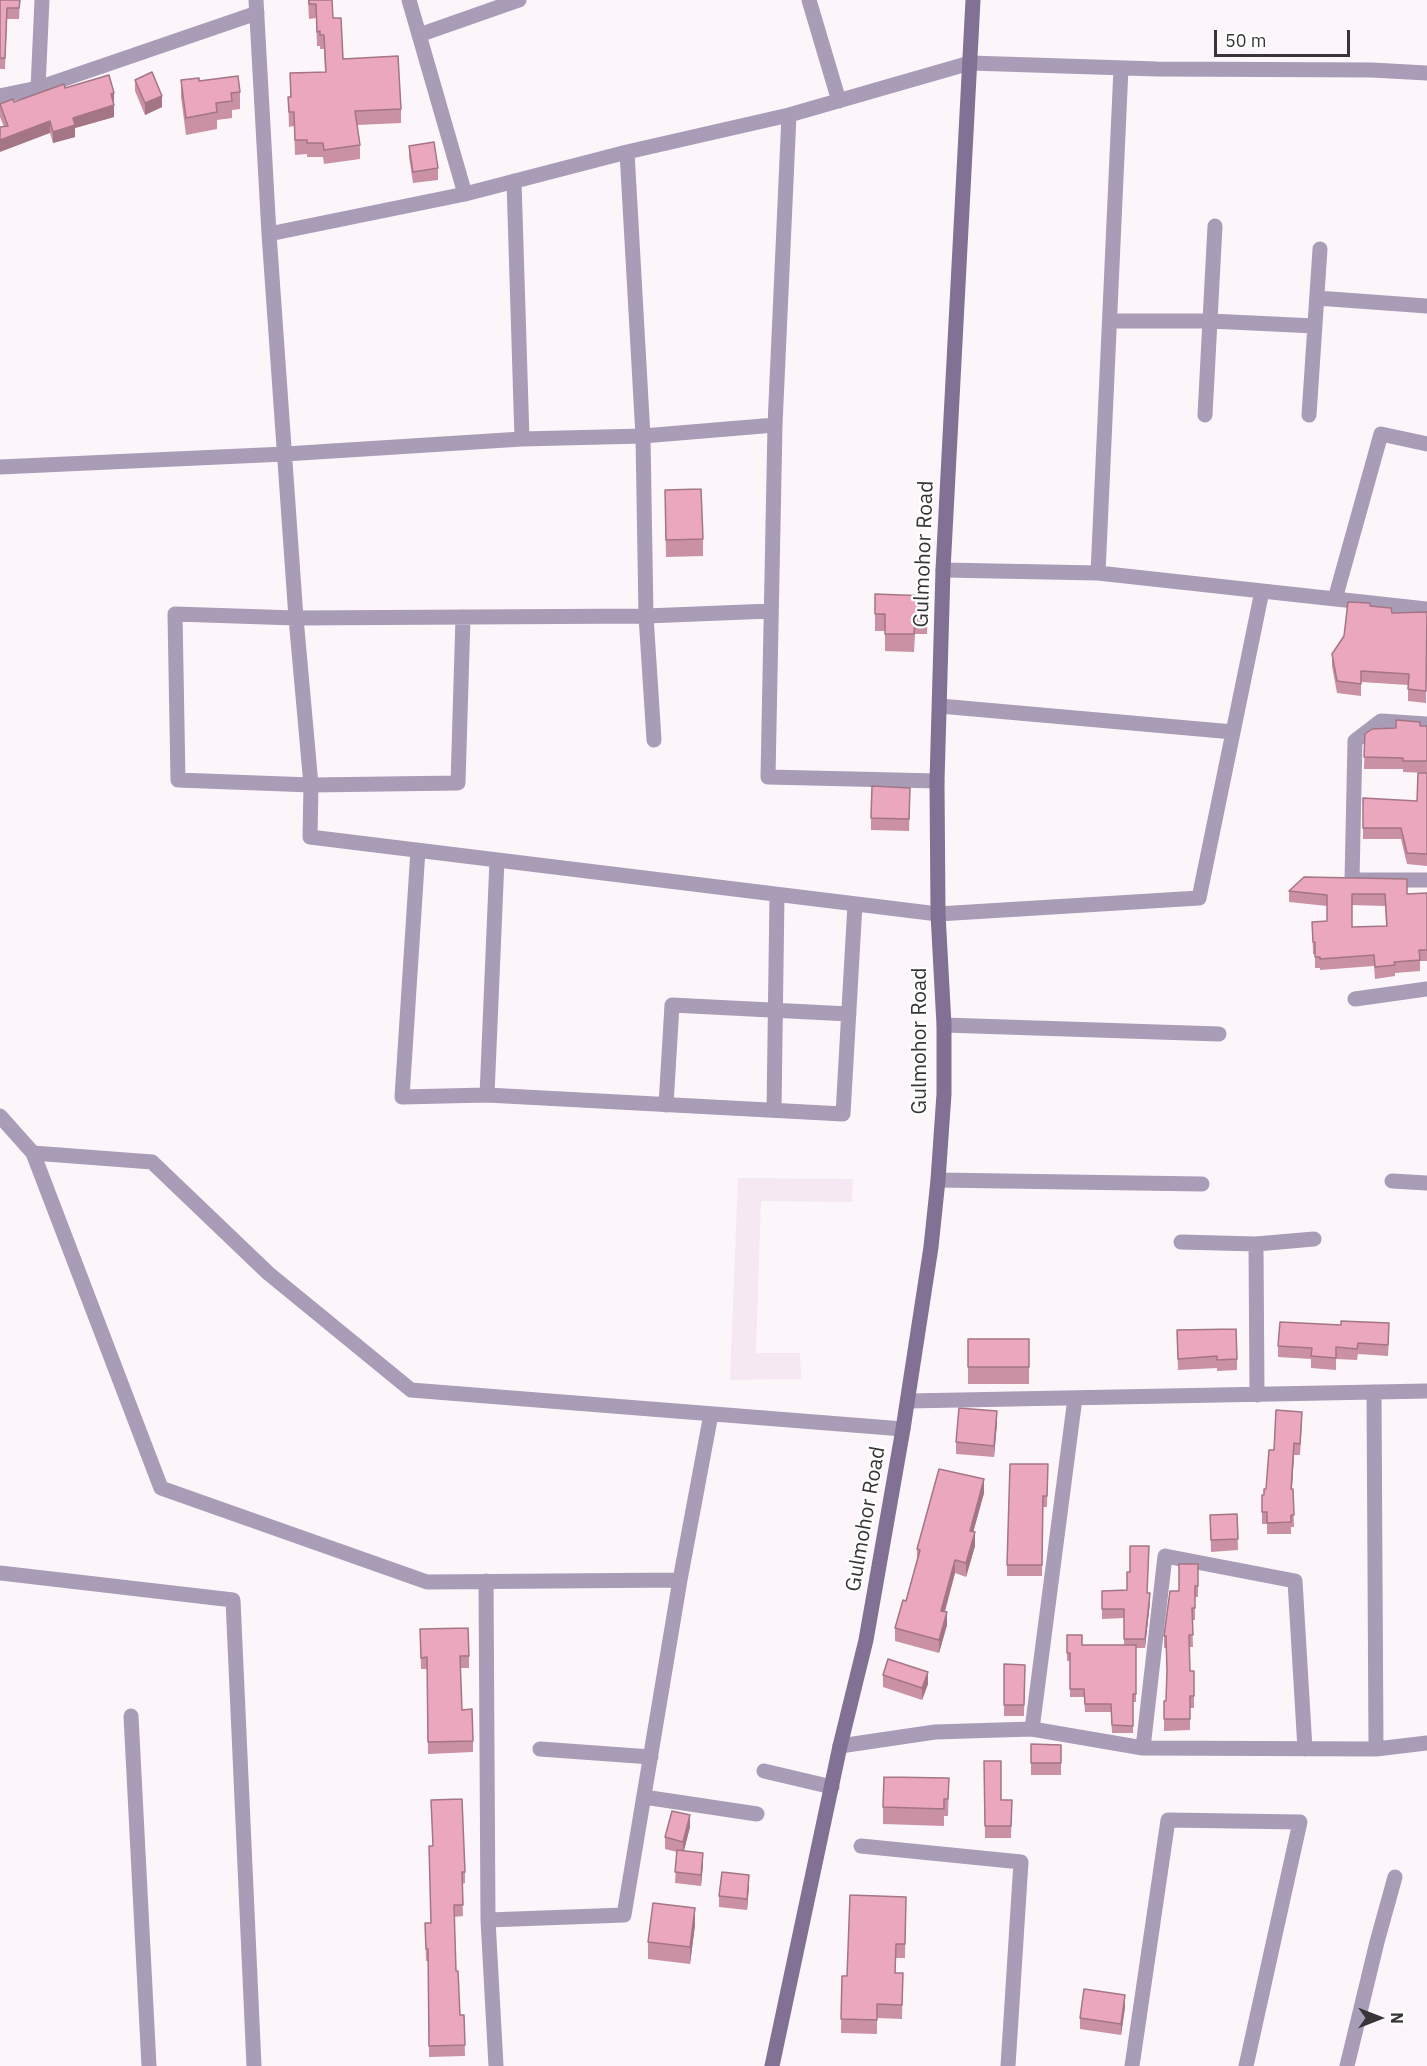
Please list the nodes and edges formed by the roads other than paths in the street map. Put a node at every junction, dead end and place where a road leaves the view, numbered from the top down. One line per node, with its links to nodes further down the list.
1 (42, 0): 11 (street)
2 (409, 0): 7 (street)
3 (519, 0): 7 (street)
4 (809, 0): 13 (street)
5 (973, 0): 8 (street, Gulmohor Road)
6 (256, 7): 11 (street); 19 (street)
7 (419, 35): 17 (street)
8 (970, 63): 9 (street); 13 (street); 34 (street, Gulmohor Road)
9 (1121, 68): 10 (street); 23 (street)
10 (1427, 73)
11 (38, 88): 12 (street)
12 (0, 96)
13 (839, 100): 14 (street)
14 (789, 115): 15 (street); 28 (street)
15 (627, 152): 16 (street); 29 (street)
16 (514, 181): 17 (street); 30 (street)
17 (465, 194): 19 (street)
18 (1215, 226): 24 (street)
19 (269, 234): 32 (street)
20 (1320, 249): 21 (street)
21 (1317, 298): 22 (street); 25 (street)
22 (1427, 306)
23 (1110, 321): 24 (street); 35 (street)
24 (1210, 321): 25 (street); 26 (street)
25 (1315, 326): 27 (street)
26 (1205, 415)
27 (1309, 415)
28 (775, 426): 29 (street); 39 (street)
29 (643, 436): 30 (street); 40 (street)
30 (522, 439): 32 (street)
31 (1427, 444): 37 (street)
32 (285, 454): 33 (street); 42 (street)
33 (0, 467)
34 (943, 570): 35 (street); 43 (street, Gulmohor Road)
35 (1098, 573): 36 (street)
36 (1262, 591): 37 (street); 45 (street)
37 (1335, 599): 38 (street)
38 (1427, 609)
39 (771, 611): 40 (street); 47 (street)
40 (646, 616): 41 (street); 46 (street)
41 (463, 617): 42 (street); 48 (street)
42 (296, 618): 48 (street); 48 (street)
43 (940, 706): 45 (street); 47 (street, Gulmohor Road)
44 (1427, 724): 51 (street)
45 (1233, 732): 54 (street)
46 (654, 740)
47 (937, 781): 54 (street, Gulmohor Road)
48 (311, 785): 49 (street)
49 (418, 850): 50 (street); 61 (street)
50 (497, 860): 52 (street); 61 (street)
51 (1427, 880)
52 (777, 895): 53 (street); 57 (street)
53 (855, 904): 54 (street); 58 (street)
54 (938, 914): 59 (street, Gulmohor Road)
55 (1427, 989): 56 (street)
56 (1355, 999)
57 (776, 1010): 58 (street); 62 (street); 63 (street)
58 (849, 1014): 63 (street)
59 (944, 1025): 60 (street); 66 (street, Gulmohor Road)
60 (1219, 1034)
61 (487, 1095): 62 (street)
62 (666, 1105): 63 (street)
63 (774, 1110)
64 (0, 1116): 65 (street)
65 (33, 1153): 78 (street); 82 (street)
66 (938, 1180): 69 (street); 77 (street, Gulmohor Road)
67 (1392, 1180): 68 (street)
68 (1427, 1183)
69 (1202, 1184)
70 (1314, 1239): 72 (street)
71 (1181, 1242): 72 (street)
72 (1256, 1244): 75 (street)
73 (1427, 1391): 74 (street)
74 (1374, 1392): 75 (street); 90 (street)
75 (1257, 1395): 76 (street)
76 (1075, 1398): 77 (street); 84 (street)
77 (908, 1401): 79 (street, Gulmohor Road)
78 (711, 1414): 79 (street); 81 (street)
79 (903, 1429): 86 (street, Gulmohor Road)
80 (0, 1573): 100 (street)
81 (680, 1580): 82 (street); 91 (street)
82 (486, 1581): 98 (street)
83 (130, 1716): 99 (street)
84 (1032, 1729): 86 (street); 87 (street)
85 (1427, 1743): 90 (street)
86 (840, 1746): 93 (street, Gulmohor Road)
87 (1143, 1748): 89 (street); 89 (street)
88 (540, 1749): 91 (street)
89 (1305, 1749): 90 (street)
90 (1376, 1749)
91 (651, 1757): 94 (street)
92 (764, 1771): 93 (street)
93 (832, 1786): 102 (street, Gulmohor Road)
94 (644, 1797): 95 (street); 98 (street)
95 (757, 1814)
96 (861, 1846): 103 (street)
97 (1395, 1876): 106 (street)
98 (488, 1920): 101 (street)
99 (149, 2066)
100 (254, 2066)
101 (496, 2066)
102 (772, 2066)
103 (1008, 2066)
104 (1132, 2066): 105 (street)
105 (1246, 2066)
106 (1347, 2066)

